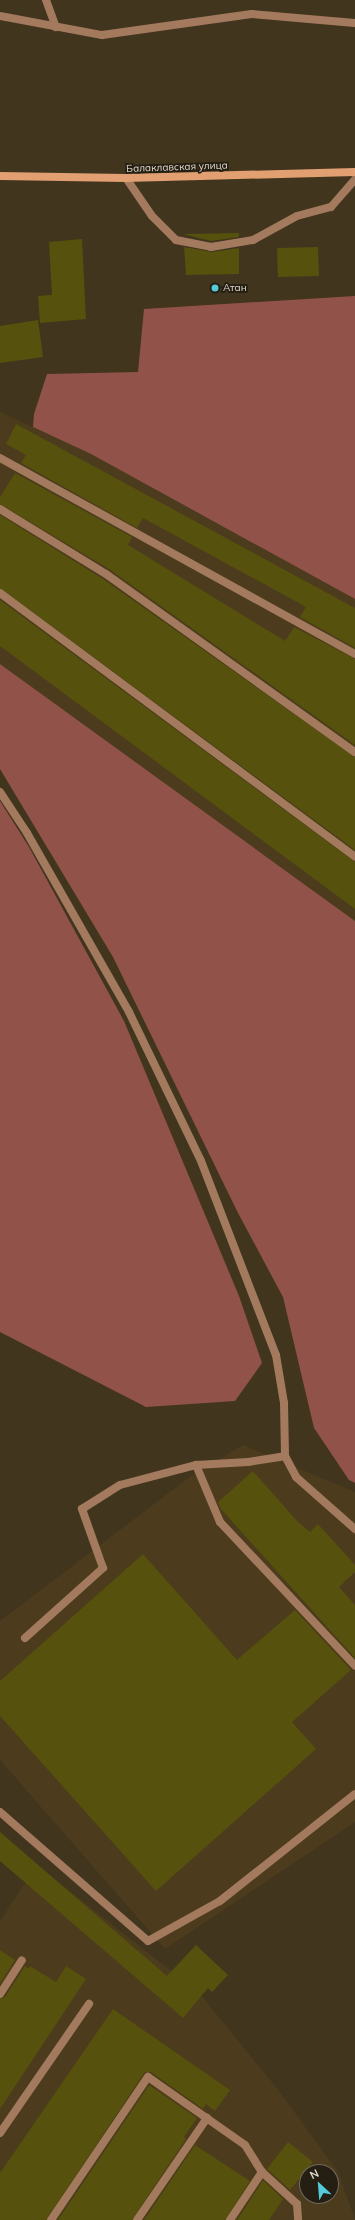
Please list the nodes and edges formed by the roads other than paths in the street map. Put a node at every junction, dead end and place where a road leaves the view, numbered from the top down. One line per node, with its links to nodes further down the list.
1 (46, 0): 4 (lane)
2 (0, 16): 4 (lane)
3 (355, 23): 4 (lane)
4 (56, 27)
5 (355, 172): 7 (main road, Балаклавская улица)
6 (0, 176): 7 (main road, Балаклавская улица)
7 (126, 178): 8 (lane)
8 (355, 180)
9 (0, 458): 12 (lane)
10 (0, 509): 13 (lane)
11 (0, 593): 15 (lane)
12 (355, 654)
13 (355, 752)
14 (0, 792): 16 (lane)
15 (355, 857)
16 (285, 1456): 17 (lane); 18 (lane)
17 (196, 1465): 19 (lane); 20 (lane)
18 (355, 1529)
19 (25, 1638)
20 (355, 1666)
21 (355, 1794): 22 (lane)
22 (0, 1812)
23 (22, 1960): 24 (lane)
24 (0, 1994)
25 (89, 2004): 27 (lane)
26 (207, 2118): 28 (lane); 29 (lane); 30 (lane)
27 (0, 2133)
28 (262, 2172): 31 (lane); 32 (lane)
29 (51, 2220)
30 (137, 2220)
31 (230, 2220)
32 (298, 2220)

